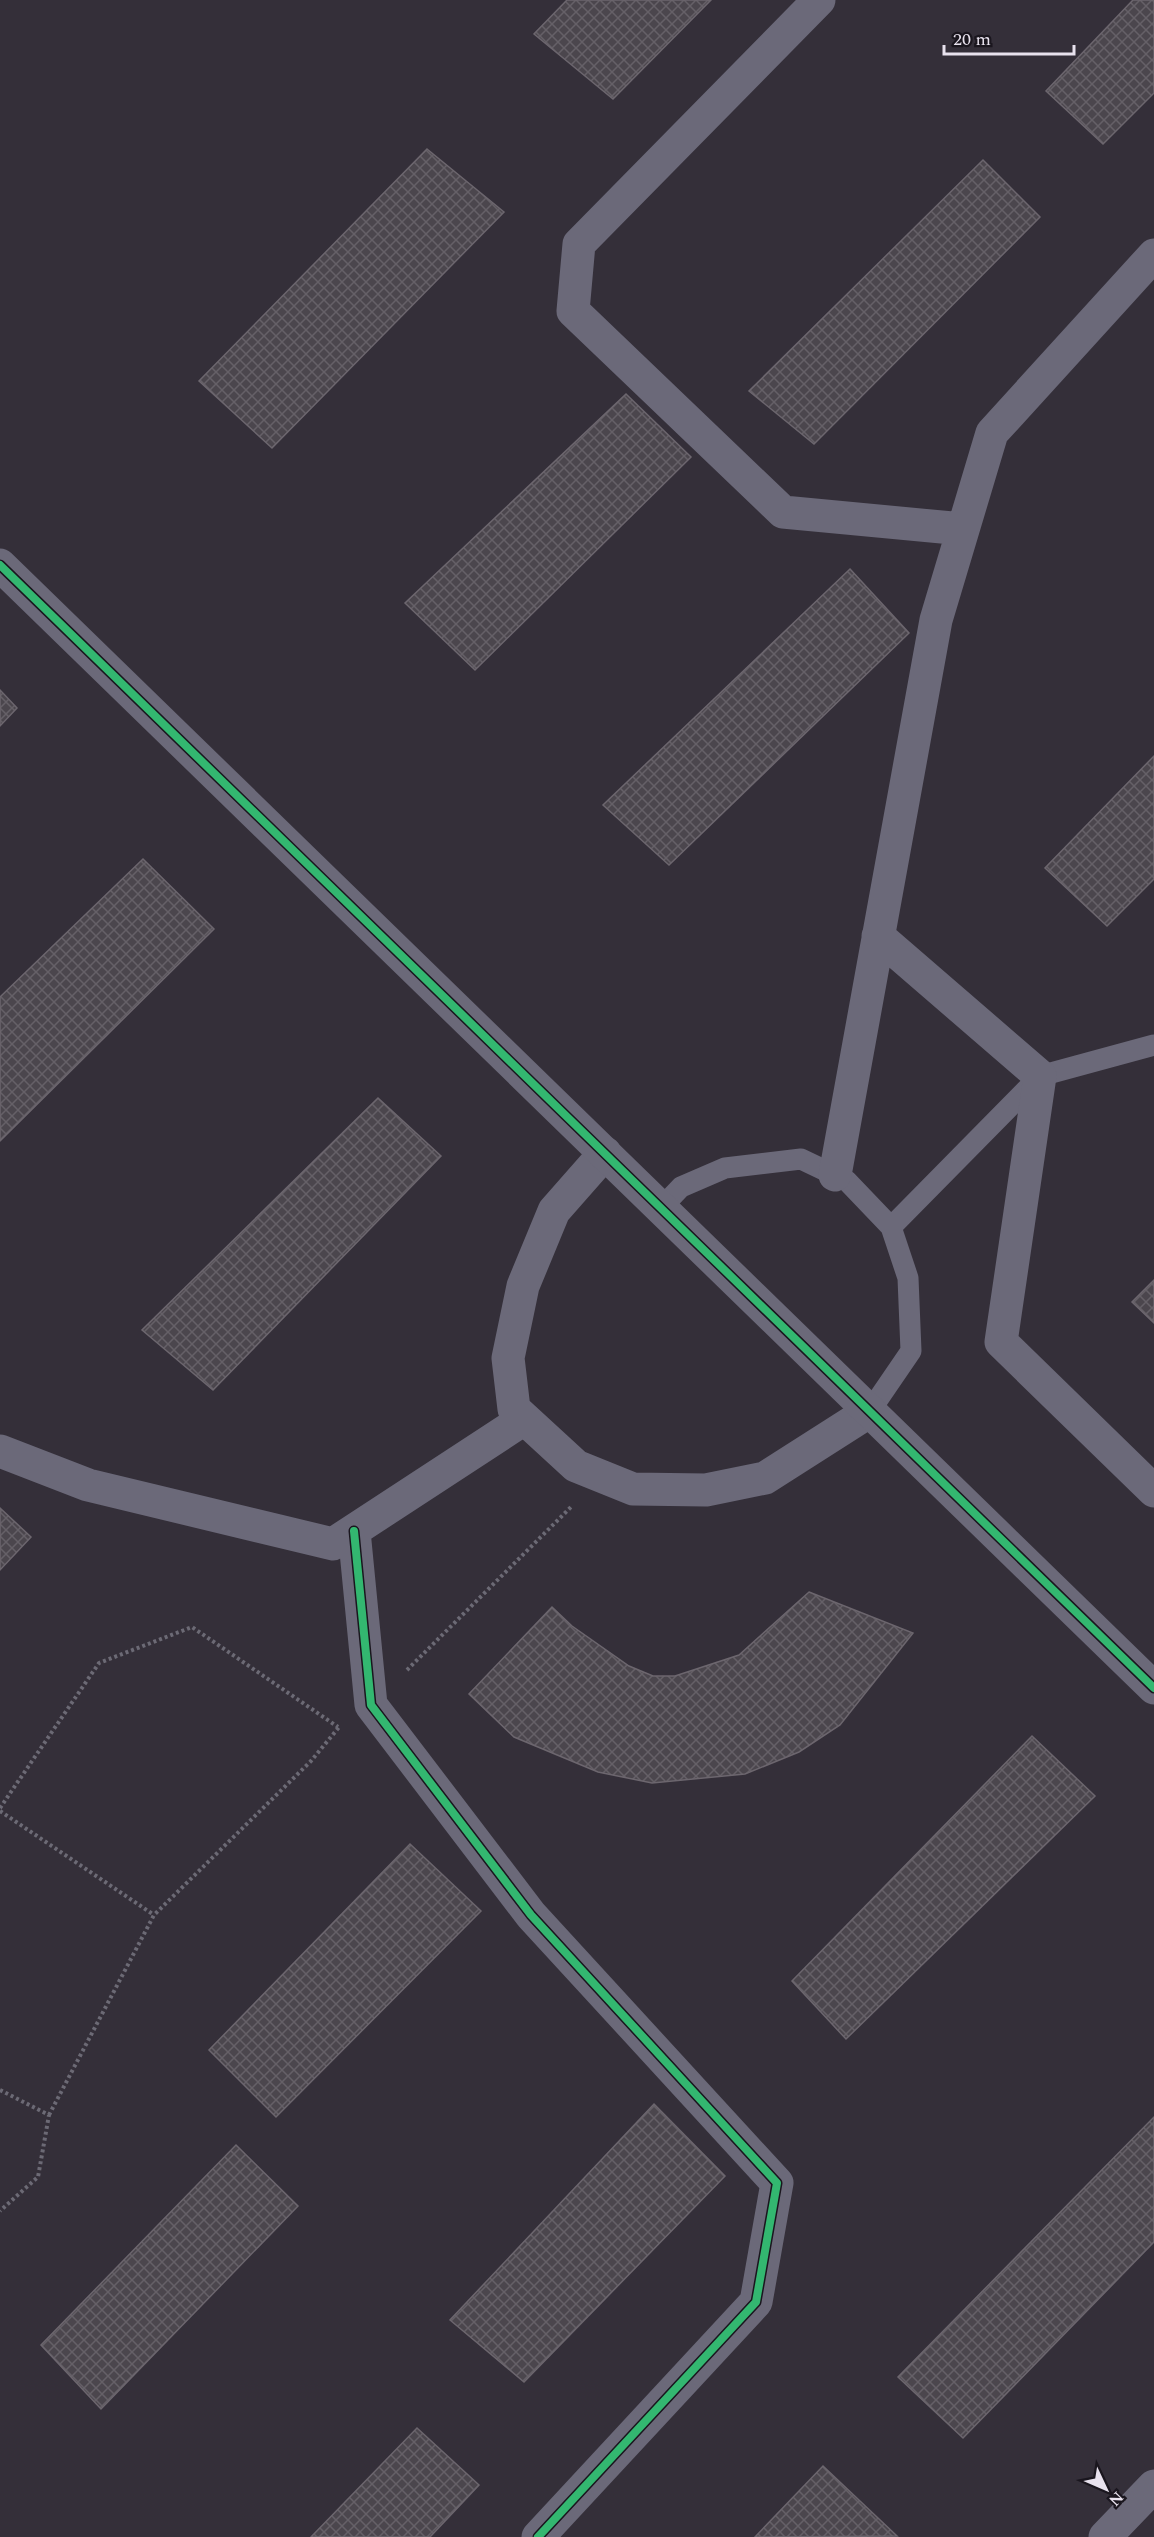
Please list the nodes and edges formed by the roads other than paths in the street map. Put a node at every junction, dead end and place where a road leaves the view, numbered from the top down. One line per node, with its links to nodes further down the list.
1 (819, 0): 3 (street)
2 (1154, 255): 3 (street)
3 (963, 529): 5 (street)
4 (0, 565): 8 (street)
5 (878, 936): 7 (street); 9 (street)
6 (1154, 1045): 7 (lane)
7 (1040, 1077): 11 (lane); 15 (street)
8 (605, 1152): 10 (street); 13 (street)
9 (835, 1175): 10 (lane); 11 (lane)
10 (661, 1208): 12 (street)
11 (891, 1227): 12 (lane)
12 (870, 1411): 13 (street); 17 (street)
13 (524, 1419): 16 (street)
14 (0, 1451): 16 (street)
15 (1154, 1491)
16 (354, 1531): 19 (street)
17 (1154, 1688)
18 (1154, 2486): 20 (street)
19 (538, 2537)
20 (1105, 2537)

